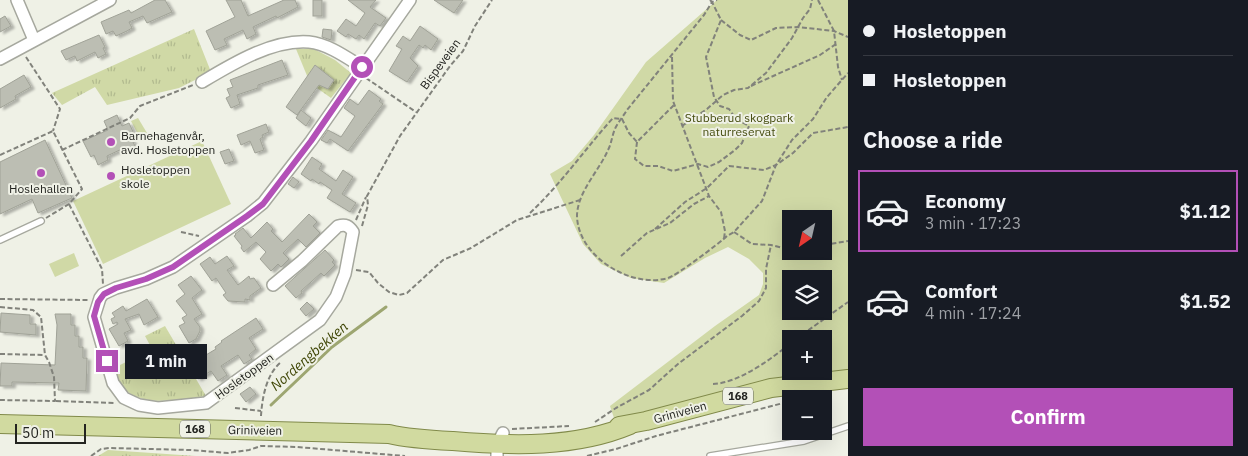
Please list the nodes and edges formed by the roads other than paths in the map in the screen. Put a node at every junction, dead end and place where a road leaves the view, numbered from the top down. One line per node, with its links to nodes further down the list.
1 (17, 0): 4 (street)
2 (110, 0): 4 (street)
3 (410, 0): 6 (street)
4 (34, 40): 5 (street)
5 (0, 59)
6 (360, 70): 7 (street); 10 (street, Hosletoppen)
7 (202, 82)
8 (41, 221): 9 (lane)
9 (0, 240)
10 (273, 285)
11 (848, 379): 13 (main road, Griniveien / 168)
12 (0, 424): 15 (main road, Griniveien / 168)
13 (630, 425): 15 (main road, Griniveien / 168); 15 (main road, Griniveien / 168)
14 (848, 426): 16 (lane)
15 (503, 447)
16 (710, 456)

